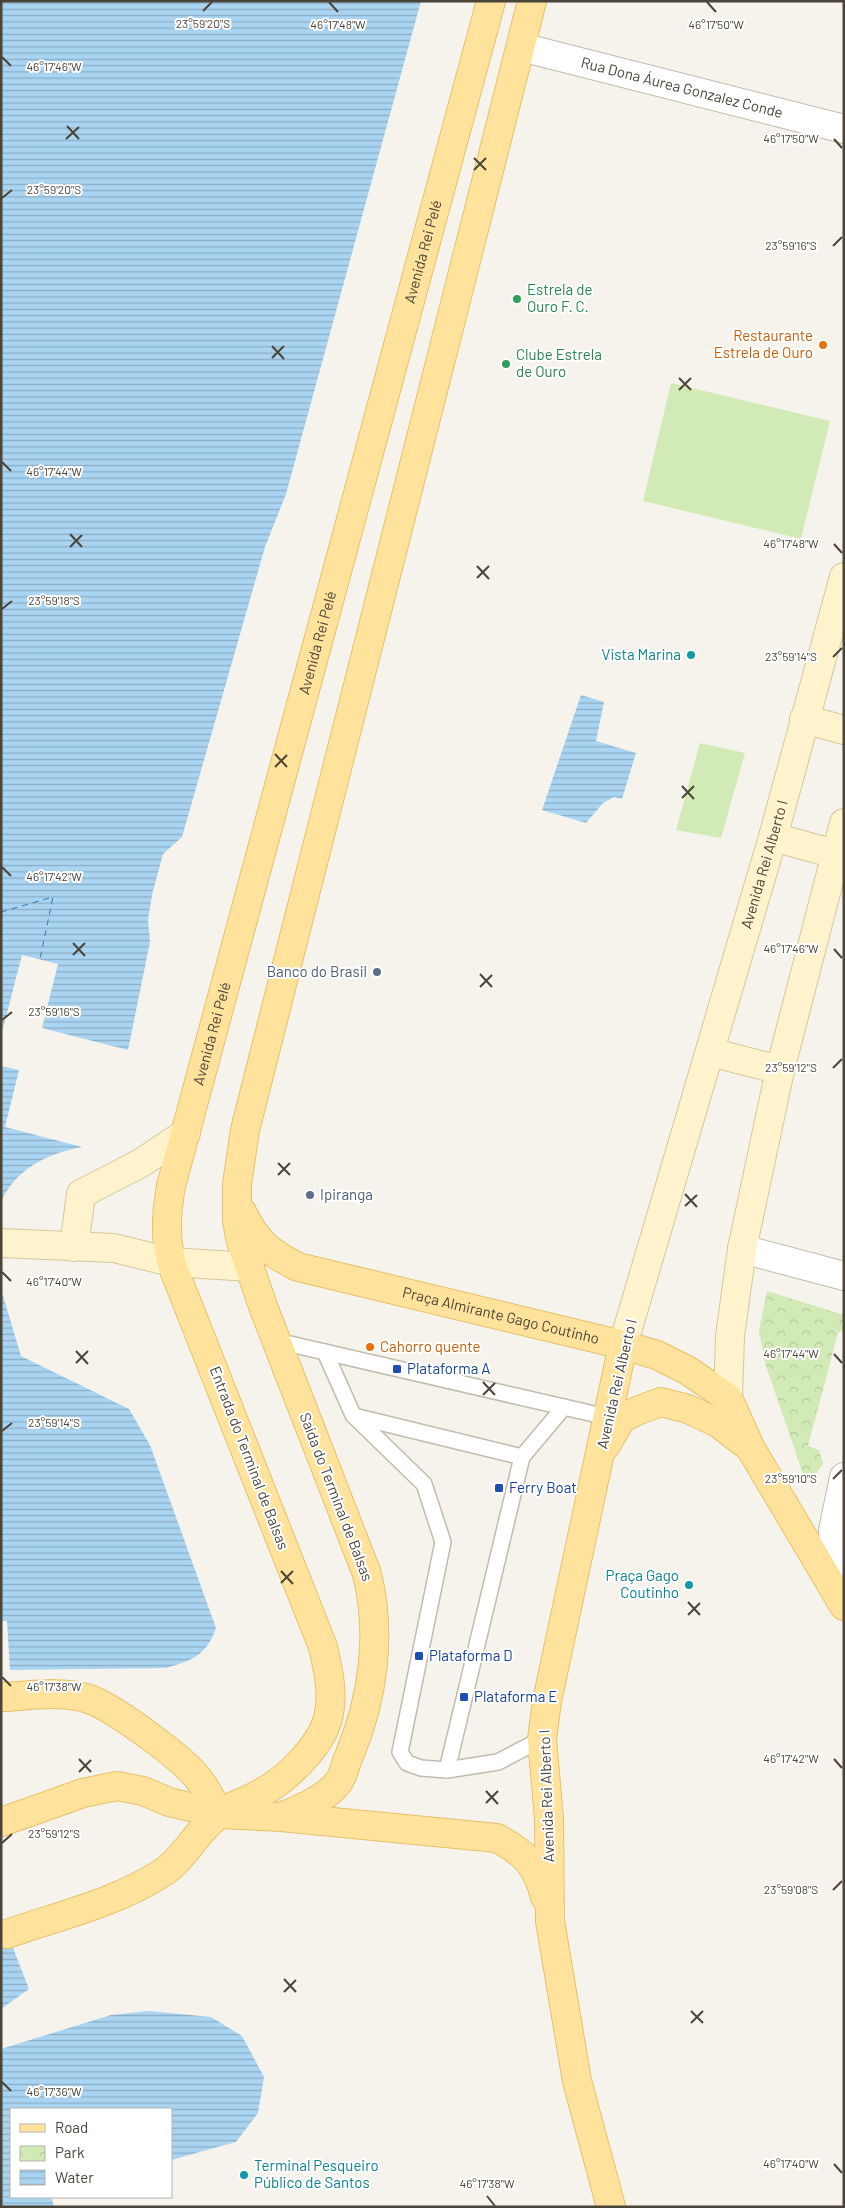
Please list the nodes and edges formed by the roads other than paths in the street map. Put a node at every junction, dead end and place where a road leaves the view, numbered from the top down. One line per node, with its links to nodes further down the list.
1 (491, 1): 13 (main road, Avenida Rei Pelé)
2 (532, 1): 3 (main road)
3 (521, 47): 4 (street, Rua Dona Áurea Gonzalez Conde); 14 (main road)
4 (844, 129)
5 (844, 577): 6 (main road, Avenida Rei Alberto I)
6 (804, 720): 7 (main road); 9 (main road, Avenida Rei Alberto I)
7 (844, 730)
8 (844, 823): 10 (main road)
9 (773, 838): 10 (main road); 11 (main road, Avenida Rei Alberto I)
10 (840, 855): 12 (main road)
11 (710, 1052): 12 (main road); 22 (main road, Avenida Rei Alberto I)
12 (780, 1070): 17 (main road)
13 (186, 1133): 16 (main road); 19 (main road, Avenida Rei Pelé)
14 (237, 1201): 18 (main road); 22 (main road, Praça Almirante Gago Coutinho)
15 (8, 1243): 16 (main road)
16 (74, 1247): 19 (main road)
17 (742, 1249): 20 (street); 24 (main road)
18 (250, 1267): 19 (main road); 21 (main road, Saída do Terminal de Balsas)
19 (176, 1274): 37 (main road, Entrada do Terminal de Balsas)
20 (844, 1276)
21 (276, 1341): 23 (lane); 38 (main road, Saída do Terminal de Balsas)
22 (623, 1345): 24 (main road, Praça Almirante Gago Coutinho); 27 (main road, Avenida Rei Alberto I)
23 (325, 1352): 25 (lane); 26 (lane)
24 (728, 1398): 28 (main road)
25 (564, 1407): 27 (lane); 29 (lane)
26 (353, 1415): 29 (lane); 36 (lane)
27 (607, 1417): 30 (main road, Avenida Rei Alberto I)
28 (751, 1449): 30 (main road); 33 (main road)
29 (522, 1458): 36 (lane)
30 (598, 1472): 35 (main road, Avenida Rei Alberto I)
31 (844, 1477): 32 (street)
32 (844, 1599)
33 (844, 1606)
34 (1, 1697): 37 (main road)
35 (542, 1739): 36 (lane); 39 (main road, Avenida Rei Alberto I)
36 (447, 1770)
37 (219, 1814): 38 (main road, Saída do Terminal de Balsas); 40 (main road, Saída do Terminal de Balsas); 43 (main road)
38 (281, 1817): 41 (main road, Saída do Terminal de Balsas)
39 (549, 1819): 41 (main road); 42 (main road, Avenida Rei Alberto I)
40 (1, 1822)
41 (497, 1838): 42 (main road, Saída do Terminal de Balsas)
42 (550, 1921): 44 (main road, Avenida Rei Alberto I)
43 (7, 1934)
44 (611, 2207)

